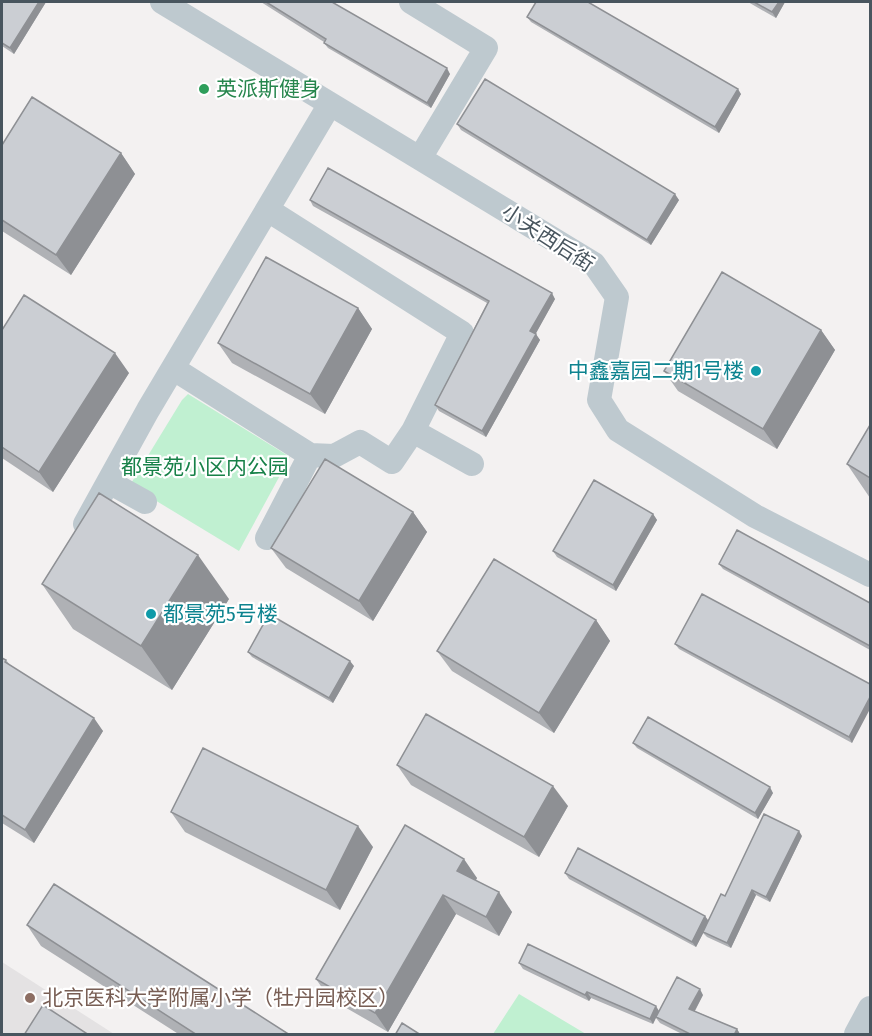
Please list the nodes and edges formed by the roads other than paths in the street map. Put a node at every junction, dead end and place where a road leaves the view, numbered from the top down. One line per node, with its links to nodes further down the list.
1 (162, 2): 3 (street, 小关西后街)
2 (411, 2): 4 (street)
3 (330, 104): 4 (street, 小关西后街); 5 (street)
4 (420, 158): 14 (street, 小关西后街)
5 (268, 210): 6 (street); 7 (street)
6 (174, 369): 8 (street); 10 (street)
7 (413, 431): 8 (street); 9 (street)
8 (310, 455): 12 (street)
9 (472, 464)
10 (109, 482): 11 (street); 13 (street)
11 (145, 502)
12 (267, 538)
13 (74, 546)
14 (870, 575)
15 (870, 1008): 16 (street)
16 (856, 1035)

